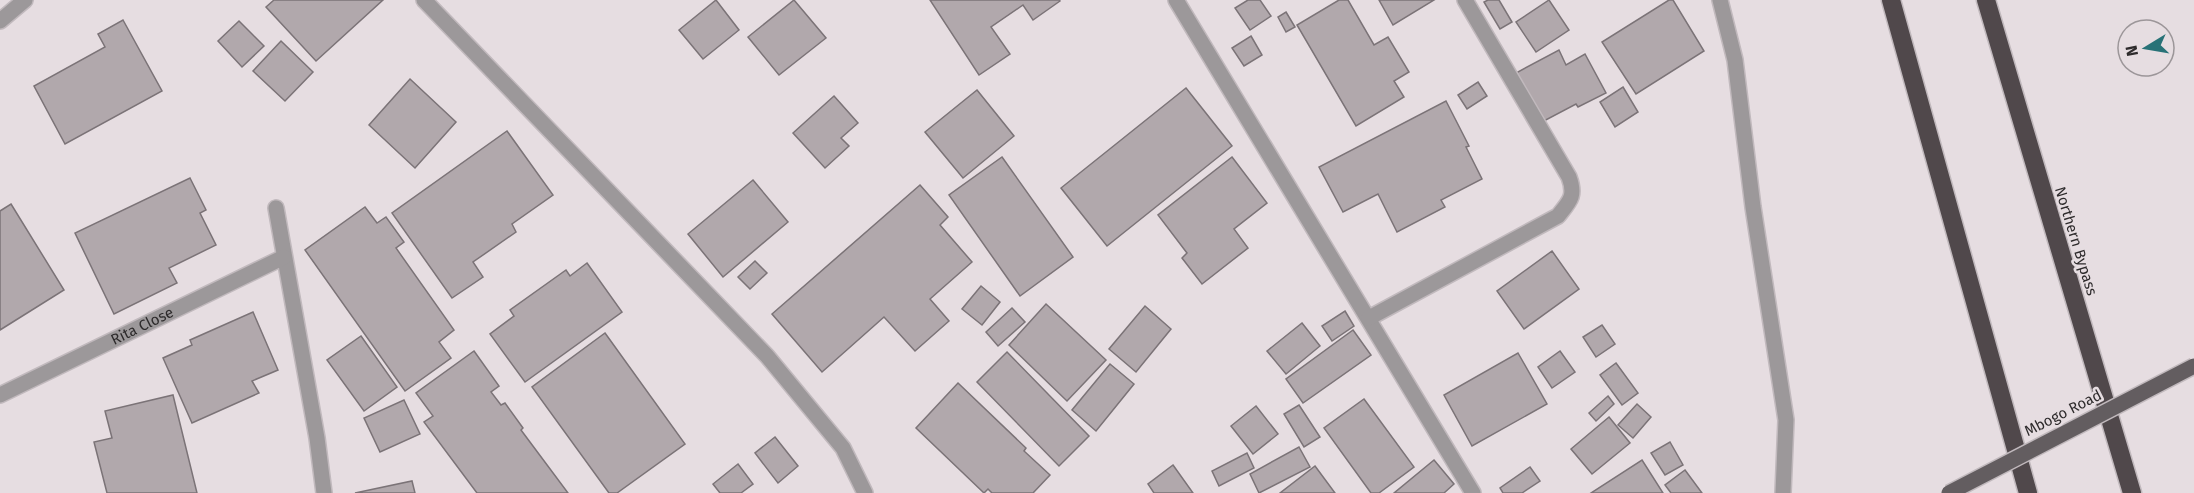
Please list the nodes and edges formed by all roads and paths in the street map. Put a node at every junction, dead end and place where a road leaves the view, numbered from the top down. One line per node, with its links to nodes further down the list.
1 (25, 0): 8 (street)
2 (424, 0): 15 (street)
3 (1176, 0): 11 (street)
4 (1465, 0): 11 (street)
5 (1720, 0): 17 (street)
6 (1891, 0): 19 (highway)
7 (1986, 0): 20 (highway, Northern Bypass)
8 (0, 21)
9 (276, 208): 10 (street)
10 (284, 257): 13 (street, Rita Close); 14 (street)
11 (1369, 318): 16 (street)
12 (2194, 366): 18 (main road, Mbogo Road, bridge)
13 (0, 395)
14 (324, 493)
15 (865, 493)
16 (1473, 493)
17 (1783, 493)
18 (1949, 493)
19 (2028, 493)
20 (2132, 493)

